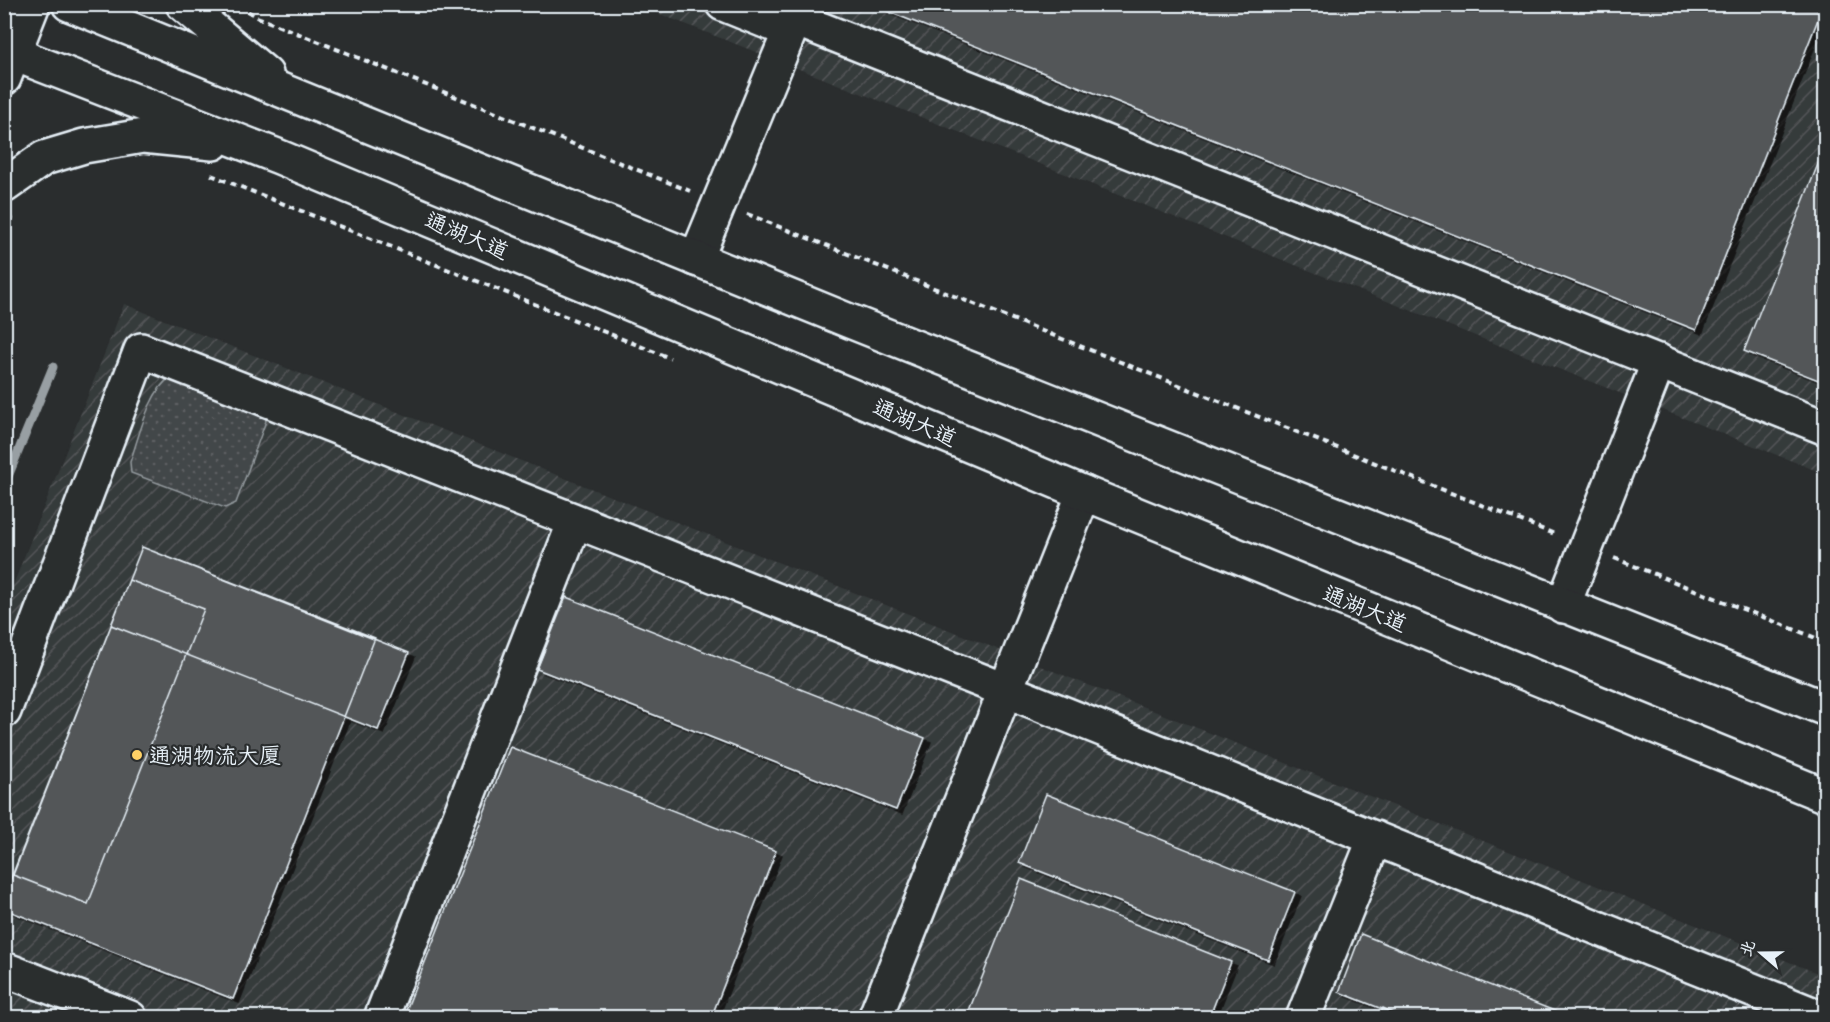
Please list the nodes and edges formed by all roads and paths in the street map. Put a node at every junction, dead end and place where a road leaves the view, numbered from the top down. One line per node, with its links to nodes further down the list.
1 (33, 4): 7 (main road)
2 (69, 4): 8 (main road)
3 (183, 4): 8 (main road)
4 (237, 4): 12 (path)
5 (723, 4): 6 (main road)
6 (795, 18): 12 (main road); 16 (main road)
7 (8, 61): 9 (main road, 通湖大道)
8 (291, 95): 14 (main road)
9 (254, 148): 11 (main road); 18 (main road, 通湖大道)
10 (211, 175): 15 (path)
11 (10, 200): 13 (path)
12 (719, 202): 14 (main road); 20 (path)
13 (4, 225)
14 (696, 259): 21 (main road)
15 (675, 360)
16 (1659, 362): 17 (main road); 20 (main road)
17 (1826, 428)
18 (1084, 493): 23 (main road); 26 (main road, 通湖大道)
19 (575, 521): 23 (main road); 25 (main road); 31 (main road)
20 (1587, 547): 21 (main road); 22 (path)
21 (1563, 606): 24 (main road)
22 (1826, 642)
23 (1005, 690): 27 (main road); 32 (main road)
24 (1826, 709)
25 (4, 711)
26 (1826, 796)
27 (1375, 838): 29 (main road); 33 (main road)
28 (4, 969): 30 (main road)
29 (1754, 1006): 34 (main road)
30 (130, 1017)
31 (381, 1017)
32 (875, 1017)
33 (1303, 1017)
34 (1822, 1017)

